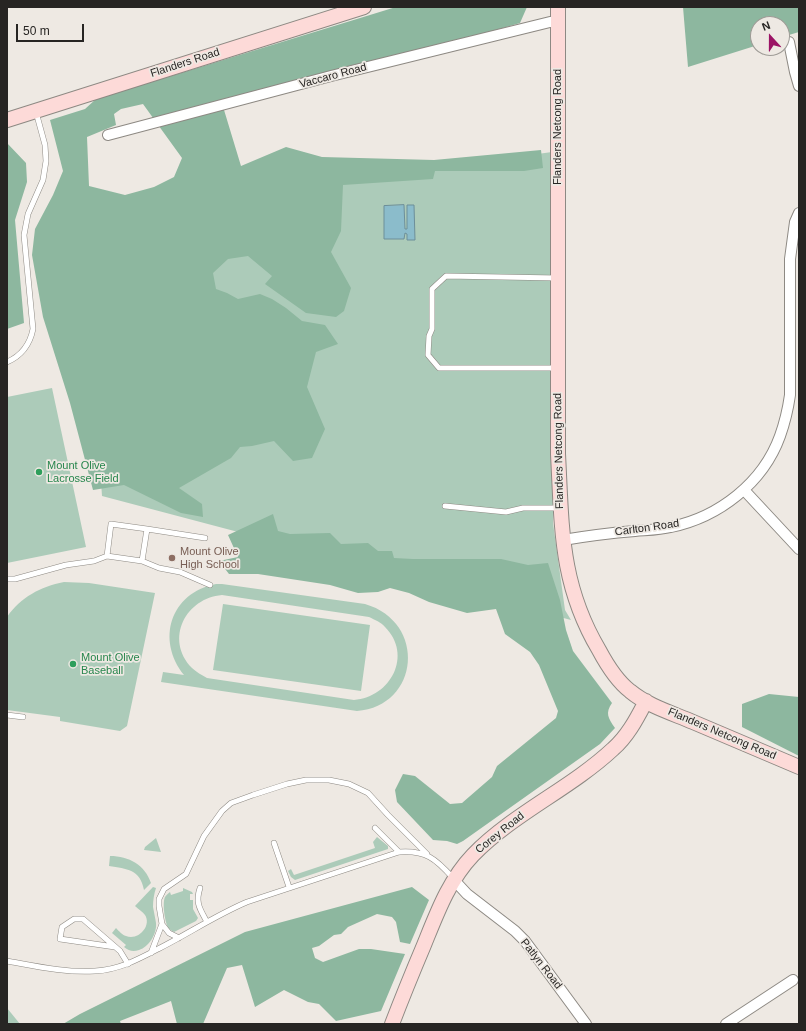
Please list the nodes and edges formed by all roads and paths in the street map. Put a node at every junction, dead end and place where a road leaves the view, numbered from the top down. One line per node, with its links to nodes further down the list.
1 (364, 7): 6 (main road, Flanders Road)
2 (558, 7): 3 (main road, Flanders Netcong Road)
3 (558, 22): 8 (street, Vaccaro Road); 10 (main road, Flanders Netcong Road)
4 (790, 48): 5 (street)
5 (799, 86)
6 (36, 111): 7 (main road, Flanders Road); 12 (lane)
7 (7, 120)
8 (108, 135)
9 (799, 213): 11 (street, Carlton Road)
10 (558, 278): 13 (main road, Flanders Netcong Road); 13 (lane)
11 (795, 348): 14 (street, Carlton Road)
12 (7, 362)
13 (558, 368): 16 (main road, Flanders Netcong Road)
14 (744, 490): 19 (street, Carlton Road); 20 (street)
15 (445, 506): 16 (lane)
16 (560, 508): 19 (main road, Flanders Netcong Road)
17 (146, 529): 18 (lane); 21 (lane); 22 (lane)
18 (205, 538)
19 (563, 540): 25 (main road, Flanders Netcong Road)
20 (799, 549)
21 (107, 556): 22 (lane); 23 (lane)
22 (142, 561): 24 (lane)
23 (7, 579)
24 (210, 585)
25 (646, 702): 28 (main road, Flanders Netcong Road); 33 (main road, Corey Road)
26 (7, 715): 27 (lane)
27 (23, 717)
28 (799, 767)
29 (375, 828): 31 (lane)
30 (274, 843): 35 (lane)
31 (399, 852): 32 (lane); 35 (lane)
32 (429, 856): 33 (lane); 37 (lane)
33 (454, 880): 44 (main road, Corey Road); 45 (street, Patlyn Road)
34 (200, 888): 36 (lane)
35 (288, 888): 36 (lane)
36 (207, 922): 38 (lane)
37 (162, 924): 38 (lane); 40 (lane)
38 (179, 938): 40 (lane)
39 (114, 947): 39 (lane); 42 (lane)
40 (151, 953): 42 (lane)
41 (7, 961): 42 (lane)
42 (128, 964)
43 (793, 980): 46 (street)
44 (392, 1024)
45 (586, 1024)
46 (726, 1024)

